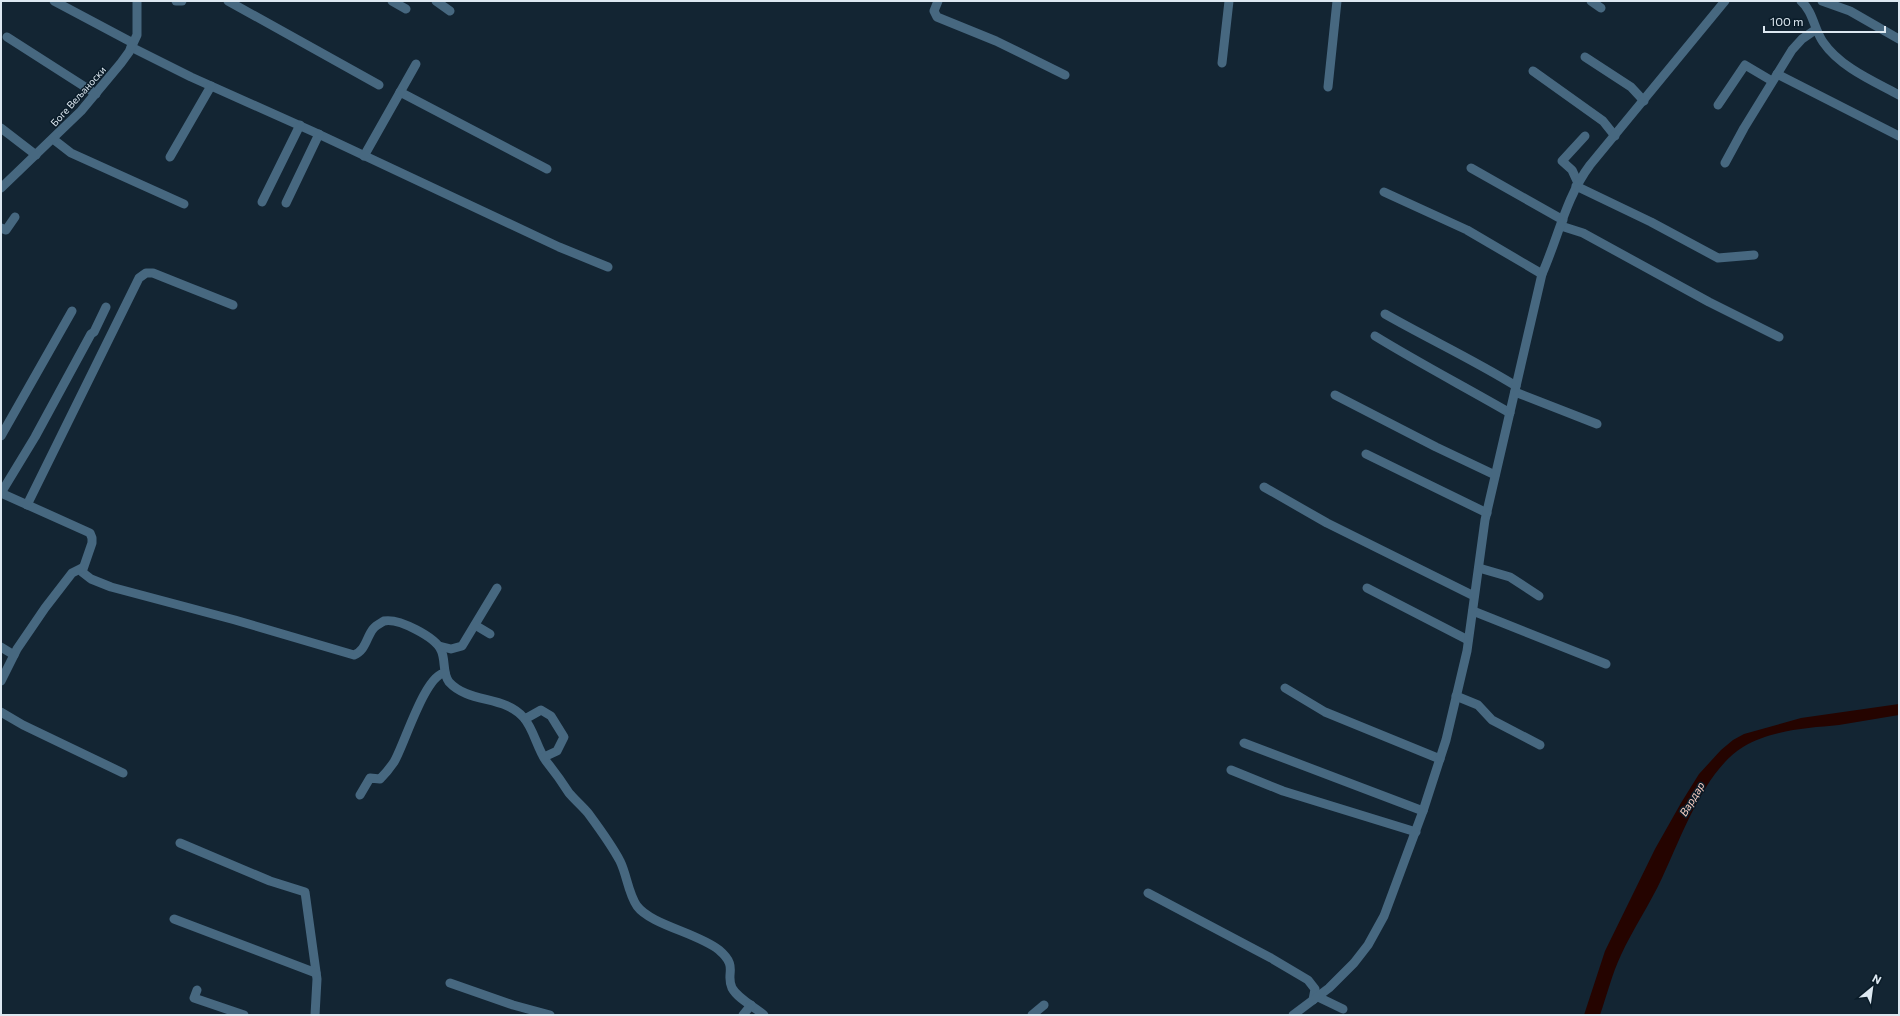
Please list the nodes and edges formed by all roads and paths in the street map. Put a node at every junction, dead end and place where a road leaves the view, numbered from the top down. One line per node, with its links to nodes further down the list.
1 (54, 1): 21 (street)
2 (137, 1): 21 (street, Боге Вељаноски)
3 (176, 1): 4 (street)
4 (182, 1)
5 (228, 1): 28 (street)
6 (392, 1): 16 (street)
7 (436, 1): 17 (street)
8 (938, 1): 26 (street)
9 (1229, 1): 23 (street)
10 (1337, 1): 30 (street)
11 (1591, 1): 15 (street)
12 (1725, 1): 34 (street)
13 (1822, 1): 20 (street)
14 (1806, 2): 18 (street)
15 (1601, 8)
16 (406, 9)
17 (450, 11)
18 (1815, 30): 27 (street); 33 (street)
19 (8, 37): 32 (street)
20 (1899, 39)
21 (132, 45): 29 (street); 32 (street, Боге Вељаноски)
22 (1585, 57): 34 (street)
23 (1222, 63)
24 (416, 64): 31 (street)
25 (1533, 71): 40 (street)
26 (1065, 75)
27 (1775, 78): 35 (street); 41 (street); 46 (street)
28 (379, 85)
29 (211, 86): 36 (street); 45 (street)
30 (1328, 87)
31 (400, 92): 44 (street); 48 (street)
32 (96, 94): 42 (street, Боге Вељаноски)
33 (1899, 95)
34 (1644, 101): 40 (street)
35 (1718, 105)
36 (300, 125): 38 (street); 53 (street)
37 (1, 128): 43 (street)
38 (319, 134): 44 (street); 54 (street)
39 (1585, 136): 51 (street)
40 (1615, 136): 51 (street)
41 (1899, 136)
42 (54, 139): 43 (street, Боге Вељаноски); 55 (street)
43 (36, 156): 50 (street, Боге Вељаноски)
44 (364, 156): 60 (street)
45 (170, 157)
46 (1725, 163)
47 (1471, 168): 57 (street)
48 (547, 169)
49 (1, 175): 50 (street)
50 (4, 185)
51 (1577, 185): 57 (street); 59 (street)
52 (1384, 192): 61 (street)
53 (262, 202)
54 (286, 203)
55 (184, 204)
56 (15, 217): 58 (street)
57 (1562, 223): 61 (street); 67 (street)
58 (1, 228)
59 (1754, 255)
60 (608, 268)
61 (1542, 274): 68 (street)
62 (233, 305): 77 (street)
63 (102, 309): 76 (street)
64 (72, 311): 72 (street)
65 (1385, 314): 68 (street)
66 (1375, 336): 70 (street)
67 (1779, 337)
68 (1515, 389): 70 (street); 71 (street)
69 (1335, 394): 74 (street)
70 (1510, 413): 74 (street)
71 (1598, 424)
72 (1, 436)
73 (1366, 454): 78 (street)
74 (1496, 475): 78 (street)
75 (1264, 487): 83 (street)
76 (1, 493): 77 (street)
77 (27, 505): 79 (street)
78 (1487, 513): 80 (street)
79 (82, 568): 89 (street); 91 (street)
80 (1479, 568): 83 (street); 84 (street)
81 (497, 588): 86 (street)
82 (1367, 588): 88 (street)
83 (1474, 596): 85 (street)
84 (1539, 596)
85 (1473, 611): 88 (street); 92 (street)
86 (475, 625): 87 (street); 89 (street)
87 (490, 634)
88 (1468, 640): 96 (street)
89 (439, 646): 93 (street)
90 (1, 647): 91 (street)
91 (14, 655): 94 (street)
92 (1606, 664)
93 (445, 673): 98 (street); 105 (street)
94 (1, 681)
95 (1285, 688): 102 (street)
96 (1456, 696): 100 (street); 102 (street)
97 (1, 712): 104 (street)
98 (525, 719): 101 (street); 101 (street)
99 (1244, 744): 106 (street)
100 (1540, 745)
101 (544, 757): 116 (street)
102 (1440, 759): 106 (street)
103 (1231, 770): 107 (street)
104 (123, 773)
105 (360, 794)
106 (1423, 811): 107 (street)
107 (1416, 832): 114 (street)
108 (180, 843): 111 (street)
109 (1148, 894): 114 (street)
110 (174, 919): 111 (street)
111 (316, 973): 119 (street)
112 (450, 983): 120 (street)
113 (197, 990): 118 (street)
114 (1316, 998): 117 (street); 124 (street)
115 (1044, 1005): 123 (street)
116 (751, 1006): 121 (street); 122 (street)
117 (1344, 1009)
118 (244, 1015)
119 (315, 1015)
120 (550, 1015)
121 (743, 1015)
122 (764, 1015)
123 (1032, 1015)
124 (1293, 1015)

